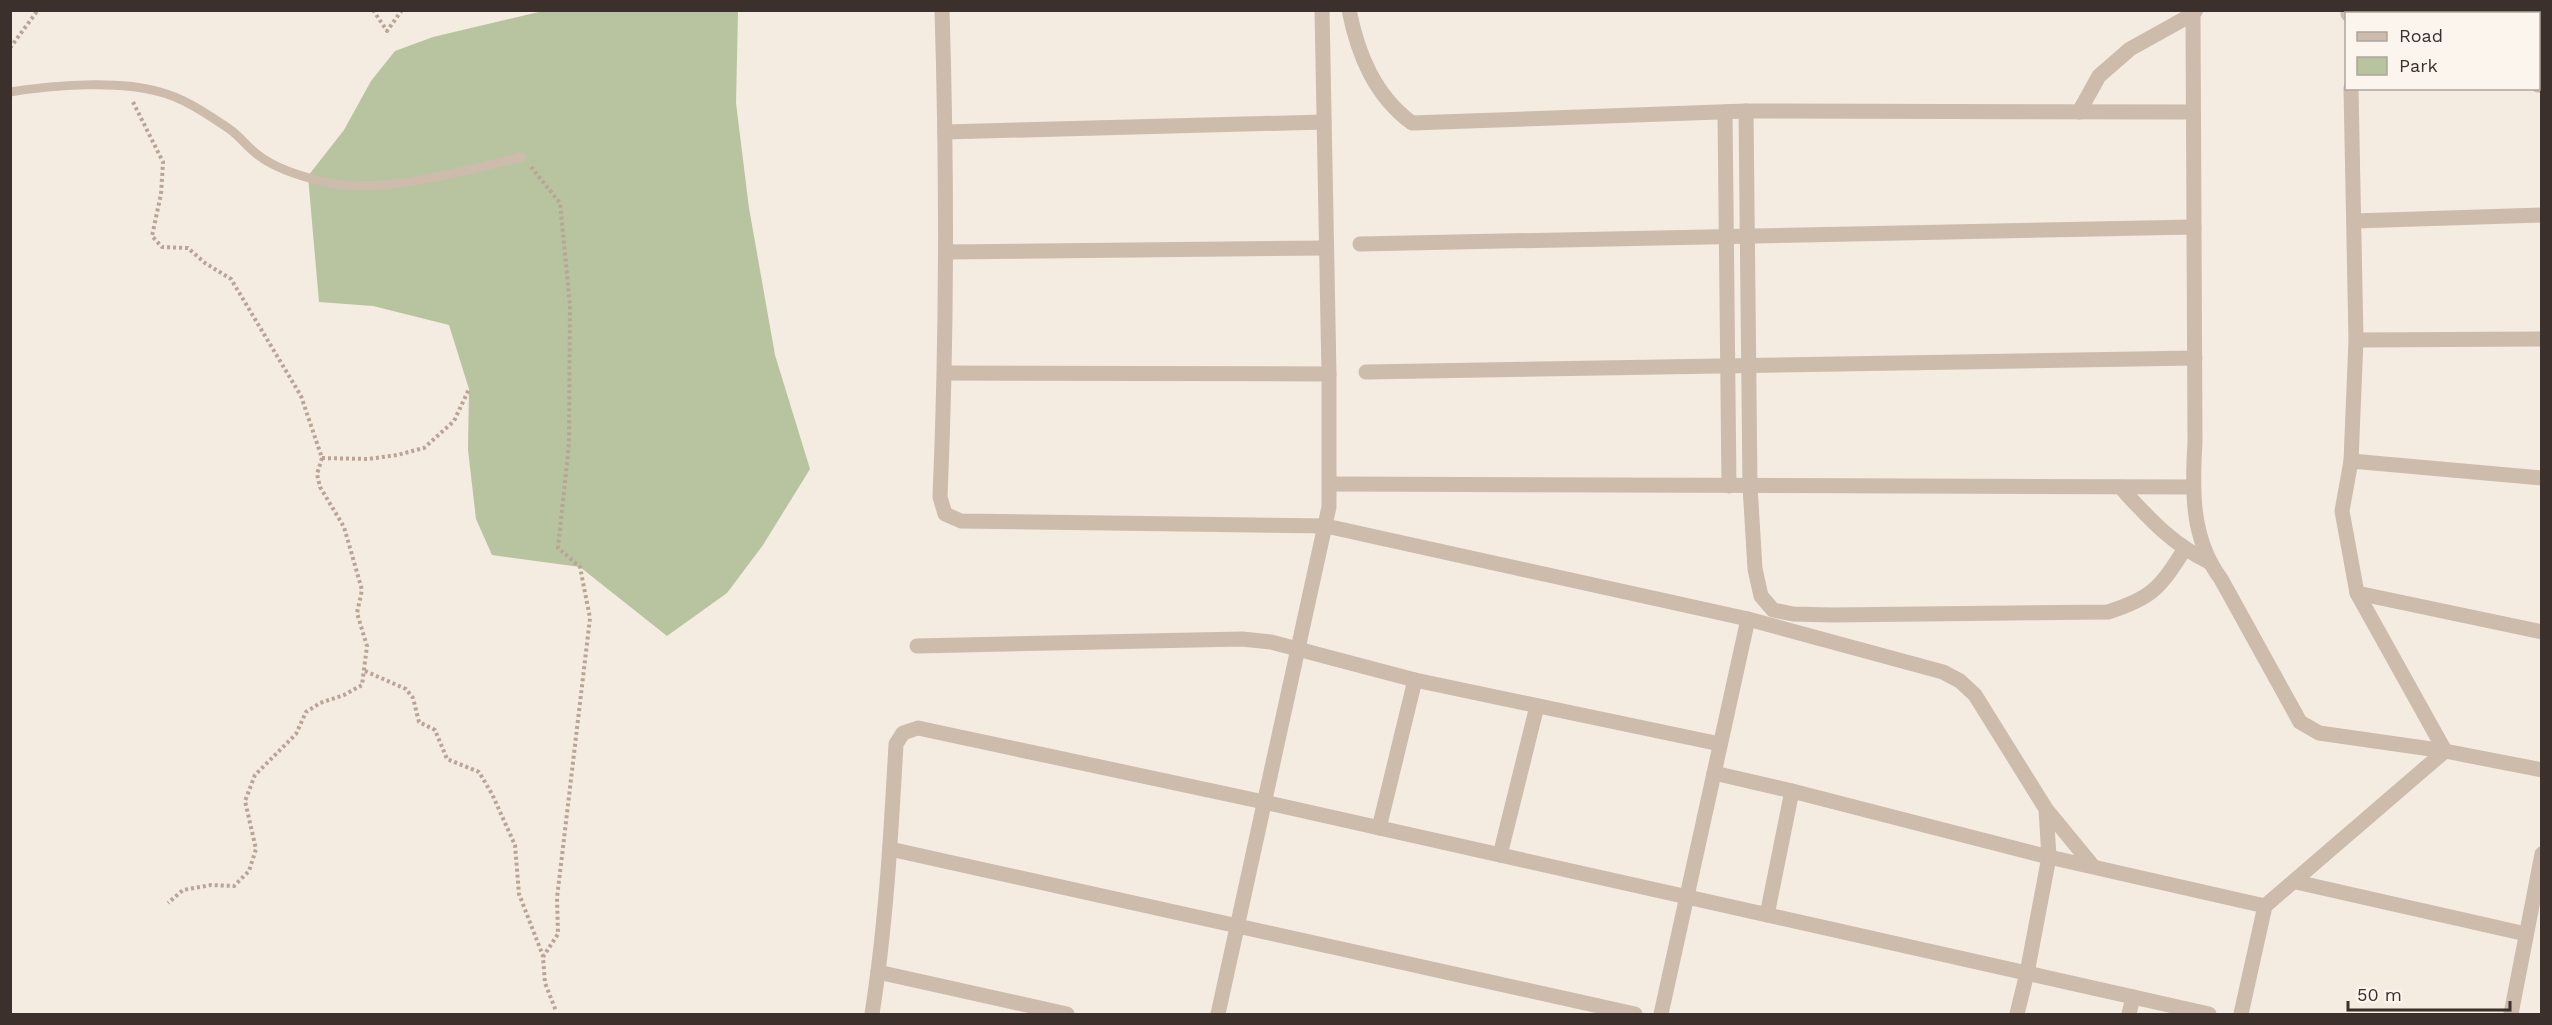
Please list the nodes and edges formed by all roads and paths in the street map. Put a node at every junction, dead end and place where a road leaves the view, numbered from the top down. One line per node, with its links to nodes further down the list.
1 (38, 10): 8 (path)
2 (373, 10): 3 (path)
3 (402, 10)
4 (942, 10): 17 (street)
5 (1322, 10): 16 (street)
6 (1350, 10): 13 (street)
7 (2194, 12): 14 (street); 15 (street)
8 (10, 48)
9 (124, 86): 11 (lane); 18 (lane); 36 (path)
10 (2351, 90): 20 (street)
11 (10, 92)
12 (1746, 111): 13 (street); 14 (street); 23 (street)
13 (1725, 112): 22 (street)
14 (2079, 112): 15 (street)
15 (2193, 112): 21 (street)
16 (1324, 122): 17 (street); 25 (street)
17 (945, 132): 26 (street)
18 (522, 157): 75 (path)
19 (2541, 215): 20 (street)
20 (2354, 221): 28 (street)
21 (2194, 227): 23 (street); 29 (street)
22 (1727, 236): 23 (street); 24 (street); 30 (street)
23 (1747, 236): 31 (street)
24 (1360, 244)
25 (1326, 248): 26 (street); 34 (street)
26 (946, 252): 33 (street)
27 (2541, 339): 28 (street)
28 (2356, 340): 37 (street)
29 (2195, 358): 31 (street); 43 (street)
30 (1729, 366): 31 (street); 32 (street); 40 (street)
31 (1748, 366): 41 (street)
32 (1366, 372)
33 (945, 374): 34 (street); 44 (street)
34 (1329, 374): 39 (street)
35 (469, 389): 36 (path)
36 (322, 458): 52 (path)
37 (2351, 461): 38 (street); 47 (street)
38 (2541, 478)
39 (1330, 484): 40 (street); 44 (street)
40 (1730, 486): 41 (street)
41 (1750, 486): 42 (street); 45 (street)
42 (2121, 487): 43 (street); 45 (street)
43 (2192, 487): 46 (street)
44 (1326, 526): 48 (street); 51 (street)
45 (2184, 550): 46 (street)
46 (2209, 562): 56 (street)
47 (2357, 593): 49 (street); 56 (street)
48 (1748, 619): 55 (street); 61 (street)
49 (2541, 632)
50 (917, 646): 51 (street)
51 (1297, 649): 53 (street); 60 (street)
52 (365, 671): 70 (path); 75 (path)
53 (1415, 680): 54 (street); 62 (street)
54 (1537, 706): 55 (street); 65 (street)
55 (1720, 744): 58 (street)
56 (2445, 751): 57 (street); 68 (street)
57 (2541, 770)
58 (1714, 773): 59 (street); 69 (street)
59 (1792, 791): 66 (street); 72 (street)
60 (1264, 802): 62 (street); 63 (street); 73 (street)
61 (2046, 809): 66 (street); 67 (street)
62 (1379, 828): 65 (street)
63 (890, 849): 73 (street); 76 (street)
64 (2541, 854): 74 (street)
65 (1500, 855): 69 (street)
66 (2049, 856): 67 (street); 77 (street)
67 (2092, 865): 71 (street)
68 (2296, 882): 71 (street); 74 (street)
69 (1687, 897): 72 (street); 84 (street)
70 (168, 903)
71 (2265, 906): 88 (street)
72 (1767, 915): 77 (street)
73 (1238, 926): 82 (street); 83 (street)
74 (2526, 934): 89 (street)
75 (543, 957): 79 (path)
76 (878, 972): 80 (street); 81 (street)
77 (2027, 974): 78 (street); 85 (street)
78 (2133, 997): 86 (street); 87 (street)
79 (556, 1011)
80 (872, 1014)
81 (1067, 1014)
82 (1218, 1014)
83 (1635, 1014)
84 (1661, 1014)
85 (2017, 1014)
86 (2129, 1014)
87 (2209, 1014)
88 (2241, 1014)
89 (2511, 1014)

